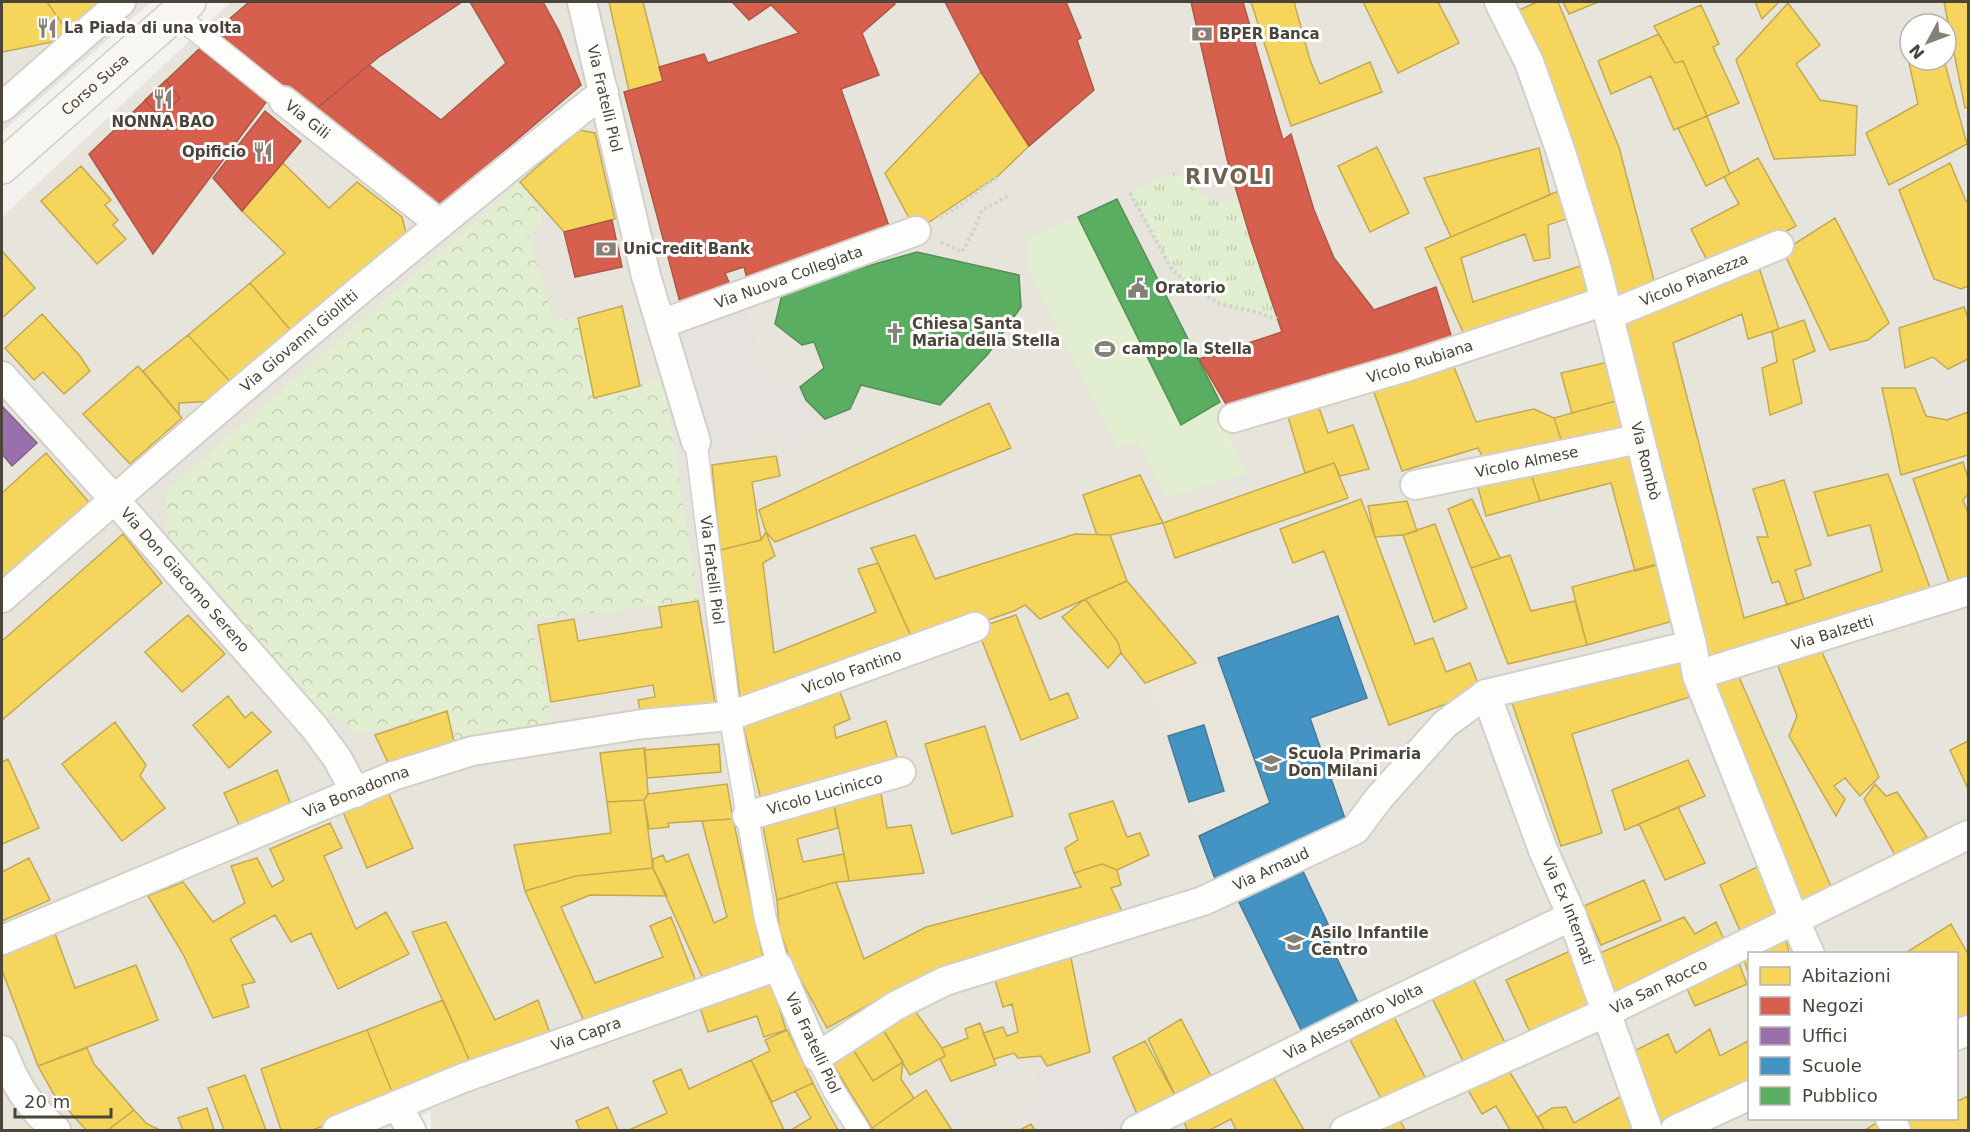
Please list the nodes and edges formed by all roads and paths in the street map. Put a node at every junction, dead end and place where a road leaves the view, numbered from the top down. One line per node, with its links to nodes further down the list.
1 (121, 2): 7 (street)
2 (582, 2): 5 (street, Via Fratelli Piol)
3 (1499, 2): 15 (street, Via Rombò)
4 (182, 8): 6 (street, Via Gili); 8 (main road, Corso Susa)
5 (604, 92): 12 (street, Via Giovanni Giolitti); 17 (street, Via Fratelli Piol)
6 (284, 101): 12 (street, Via Gili)
7 (2, 107)
8 (2, 167)
9 (999, 175): 13 (path)
10 (1130, 193): 16 (path)
11 (1008, 196): 13 (path)
12 (440, 224): 23 (street, Via Giovanni Giolitti)
13 (916, 231): 17 (street, Via Nuova Collegiata)
14 (1779, 245): 15 (street, Vicolo Pianezza)
15 (1607, 308): 19 (street, Vicolo Rubiana); 20 (street, Via Rombò)
16 (1277, 319)
17 (661, 324): 21 (street, Via Fratelli Piol)
18 (2, 376): 23 (street, Via Don Giacomo Sereno)
19 (1233, 418)
20 (1639, 439): 22 (street, Vicolo Almese); 27 (street, Via Rombò)
21 (696, 441): 30 (street, Via Fratelli Piol)
22 (1416, 485)
23 (114, 499): 25 (street, Via Giovanni Giolitti); 32 (street, Via Don Giacomo Sereno)
24 (1968, 591): 28 (street, Via Balzetti)
25 (2, 598)
26 (975, 627): 30 (street, Vicolo Fantino)
27 (1692, 645): 28 (street, Via Rombò); 29 (street, Via Arnaud)
28 (1697, 675): 36 (street, Via Rombò)
29 (1486, 694): 35 (street, Via Ex Internati); 42 (street, Via Arnaud)
30 (730, 716): 32 (street, Via Bonadonna); 33 (street, Via Fratelli Piol)
31 (901, 772): 33 (street, Vicolo Lucinicco)
32 (356, 793): 37 (street, Via Bonadonna)
33 (747, 816): 39 (street, Via Fratelli Piol)
34 (1968, 835): 36 (street, Via San Rocco)
35 (1572, 916): 40 (street, Via Ex Internati); 49 (street, Via Alessandro Volta)
36 (1794, 919): 38 (street, Via Rombò); 40 (street, Via San Rocco)
37 (2, 940)
38 (1809, 952)
39 (778, 966): 42 (street, Via Fratelli Piol); 44 (street, Via Capra)
40 (1607, 1012): 50 (street, Via San Rocco); 51 (street, Via Ex Internati)
41 (2, 1050): 45 (street)
42 (817, 1057): 48 (street, Via Fratelli Piol)
43 (1748, 1095): 52 (street)
44 (397, 1106): 46 (street, Via Capra); 47 (street)
45 (47, 1128)
46 (337, 1131)
47 (411, 1131)
48 (859, 1131)
49 (1137, 1131)
50 (1345, 1131)
51 (1648, 1131)
52 (1676, 1131)

